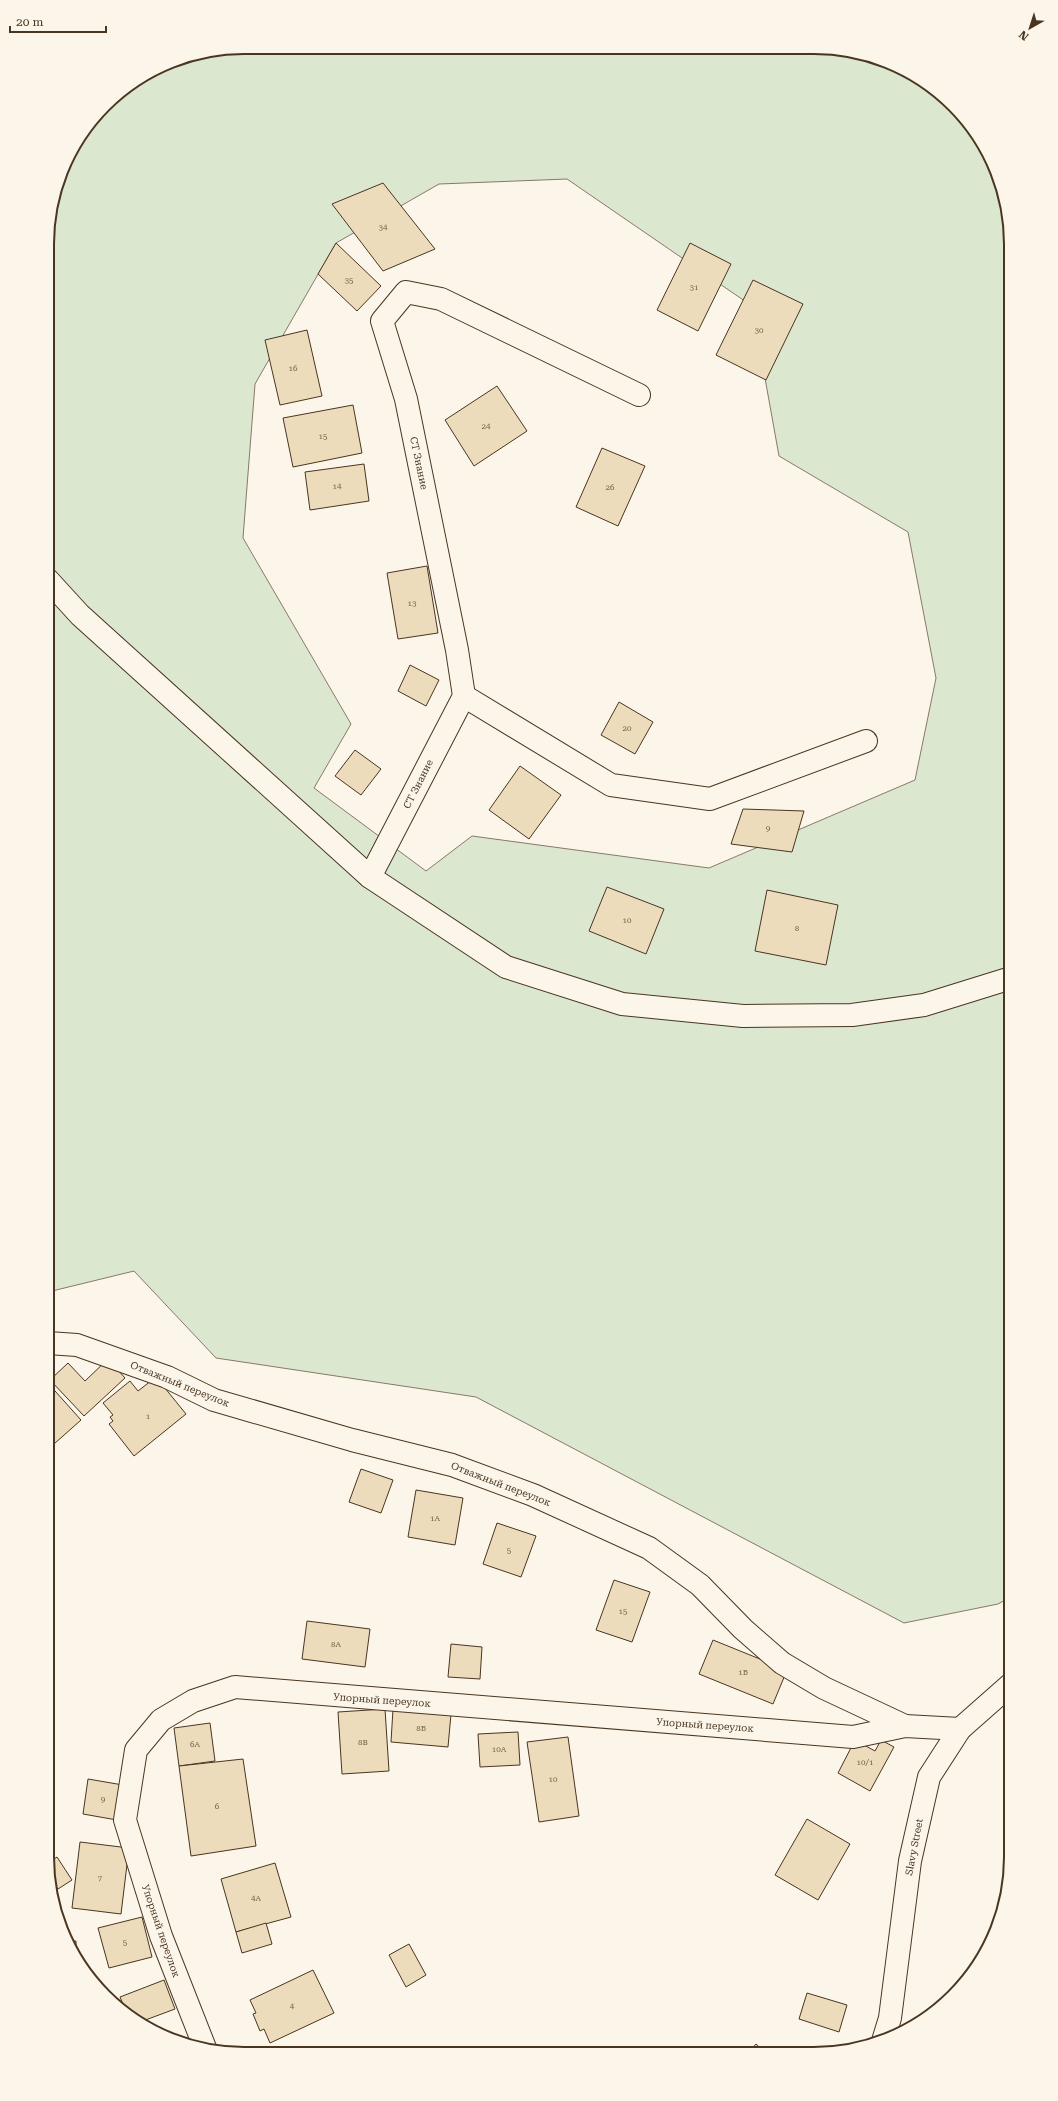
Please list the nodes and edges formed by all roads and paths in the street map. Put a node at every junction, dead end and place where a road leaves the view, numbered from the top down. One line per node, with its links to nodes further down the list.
1 (639, 395): 3 (street, СТ Знание)
2 (54, 587): 5 (street)
3 (464, 696): 4 (street); 5 (street, СТ Знание)
4 (866, 741)
5 (370, 877): 6 (street)
6 (1004, 980)
7 (54, 1343): 9 (street, Отважный переулок)
8 (1004, 1690): 10 (street, Slavy Street)
9 (905, 1726): 10 (street, Упорный переулок); 12 (street, Упорный переулок)
10 (960, 1729): 11 (street, Slavy Street)
11 (885, 2034)
12 (203, 2042)

